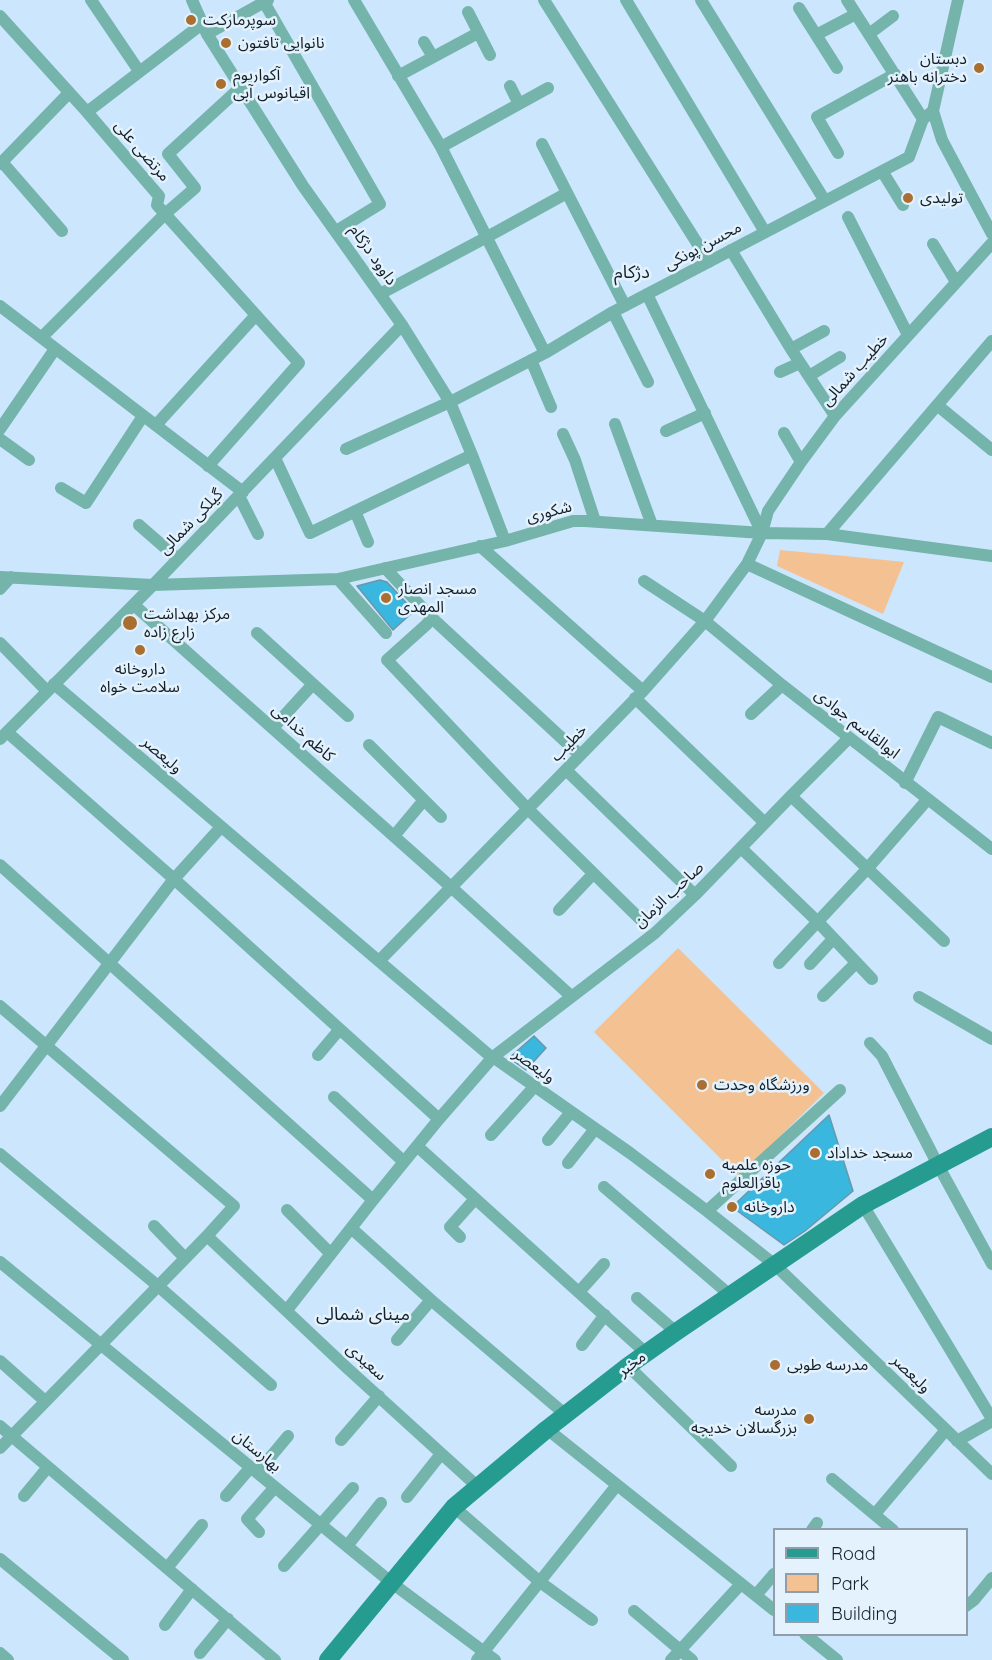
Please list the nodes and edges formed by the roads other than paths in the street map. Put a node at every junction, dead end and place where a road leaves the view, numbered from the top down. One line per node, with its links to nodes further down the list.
1 (92, 0): 23 (street)
2 (192, 0): 15 (street, داوود دژکام)
3 (354, 0): 25 (street)
4 (544, 0): 51 (street)
5 (626, 0): 45 (street)
6 (701, 0): 39 (street)
7 (847, 0): 12 (street)
8 (958, 0): 32 (street)
9 (266, 1): 15 (street); 44 (street)
10 (799, 8): 18 (street)
11 (468, 12): 16 (street)
12 (856, 14): 17 (street); 18 (street)
13 (0, 16): 29 (street, مرتضی علی)
14 (893, 16): 17 (street)
15 (204, 29): 23 (street); 27 (street, داوود دژکام)
16 (478, 33): 20 (street); 21 (street)
17 (869, 34): 24 (street)
18 (816, 35): 22 (street)
19 (424, 42): 21 (street)
20 (490, 55)
21 (433, 57): 25 (street)
22 (837, 68)
23 (139, 71): 31 (street)
24 (895, 74): 32 (street); 35 (street)
25 (398, 76): 34 (street)
26 (510, 86): 30 (street)
27 (242, 87): 41 (street); 44 (street, داوود دژکام)
28 (548, 88): 30 (street)
29 (69, 93): 31 (street, مرتضی علی); 36 (street)
30 (519, 104): 34 (street)
31 (87, 112): 41 (street, مرتضی علی)
32 (928, 115): 37 (street, محسن پونکی); 46 (street)
33 (542, 144): 38 (street)
34 (441, 147): 47 (street)
35 (838, 153)
36 (1, 163): 43 (street)
37 (882, 171): 39 (street, محسن پونکی); 40 (street)
38 (567, 193): 47 (street); 56 (street)
39 (825, 201): 45 (street, محسن پونکی)
40 (903, 205)
41 (165, 214): 58 (street, مرتضی علی); 62 (street)
42 (848, 217): 61 (street)
43 (62, 231)
44 (336, 231): 53 (street, داوود دژکام)
45 (765, 232): 50 (street, محسن پونکی)
46 (992, 234)
47 (487, 237): 53 (street); 66 (street)
48 (992, 243): 52 (street, خطیب شمالی)
49 (933, 244): 52 (street)
50 (731, 250): 51 (street, محسن پونکی); 65 (street)
51 (709, 262): 54 (street, محسن پونکی)
52 (956, 282): 61 (street, خطیب شمالی)
53 (380, 294): 59 (street, داوود دژکام)
54 (647, 294): 56 (street, محسن پونکی); 76 (street)
55 (0, 306): 62 (street)
56 (625, 306): 57 (street, محسن پونکی)
57 (613, 312): 66 (street, محسن پونکی); 72 (street)
58 (256, 315): 80 (street); 92 (street, مرتضی علی)
59 (402, 325): 73 (street, داوود دژکام); 89 (street, گيلکی شمالی)
60 (824, 331): 65 (street)
61 (908, 335): 78 (street, خطیب شمالی)
62 (42, 338): 64 (street)
63 (992, 340): 74 (street)
64 (55, 349): 77 (street); 81 (street)
65 (791, 349): 69 (street)
66 (545, 353): 68 (street, محسن پونکی)
67 (840, 357): 71 (street)
68 (531, 360): 73 (street, محسن پونکی); 75 (street)
69 (800, 363): 70 (street); 71 (street)
70 (780, 372)
71 (808, 376): 78 (street)
72 (648, 382)
73 (450, 402): 86 (street, محسن پونکی); 88 (street, داوود دژکام)
74 (937, 405): 87 (street); 101 (street)
75 (551, 407)
76 (705, 413): 82 (street); 99 (street)
77 (143, 416): 80 (street); 93 (street)
78 (835, 416): 91 (street, خطیب شمالی)
79 (615, 424): 98 (street)
80 (156, 425): 92 (street)
81 (0, 429)
82 (666, 431)
83 (784, 433): 91 (street)
84 (563, 434): 96 (street)
85 (0, 439): 90 (street)
86 (346, 449)
87 (992, 450)
88 (472, 455): 95 (street); 102 (street, داوود دژکام)
89 (275, 458): 94 (street, گيلکی شمالی); 95 (street)
90 (29, 460)
91 (801, 462): 99 (street, خطیب شمالی)
92 (208, 465): 94 (street)
93 (62, 488)
94 (241, 494): 100 (street); 106 (street, گيلکی شمالی)
95 (356, 511): 103 (street)
96 (595, 521): 98 (street, شکوری); 102 (street, شکوری)
97 (139, 525): 106 (street)
98 (652, 525): 99 (street, شکوری)
99 (762, 533): 101 (street, شکوری); 107 (street, خطیب)
100 (258, 534)
101 (827, 534): 105 (street, شکوری)
102 (505, 541): 104 (street, شکوری)
103 (368, 542)
104 (480, 546): 108 (street, شکوری); 124 (street)
105 (992, 556)
106 (178, 559): 112 (street, گيلکی شمالی)
107 (747, 564): 116 (street, خطیب); 120 (street)
108 (385, 568): 110 (street, شکوری); 115 (street)
109 (5, 577): 112 (street, شکوری); 113 (street)
110 (338, 579): 112 (street, شکوری); 118 (street)
111 (644, 581): 116 (street, ابوالقاسم جوادی)
112 (153, 585): 114 (street, گيلکی شمالی)
113 (0, 589)
114 (134, 605): 123 (street, گيلکی شمالی); 127 (street, کاظم خدامی)
115 (432, 618): 132 (street); 138 (street)
116 (705, 621): 122 (street, ابوالقاسم جوادی); 124 (street, خطیب)
117 (257, 633): 121 (street)
118 (386, 633)
119 (0, 643): 123 (street, ولیعصر)
120 (992, 677)
121 (313, 684): 126 (street); 127 (street)
122 (782, 685): 125 (street); 129 (street, ابوالقاسم جوادی)
123 (51, 687): 128 (street, گيلکی شمالی); 141 (street, ولیعصر)
124 (639, 694): 132 (street, خطیب); 140 (street)
125 (751, 714)
126 (348, 716)
127 (273, 728): 142 (street, کاظم خدامی)
128 (4, 735): 148 (street)
129 (849, 738): 134 (street, ابوالقاسم جوادی); 135 (street, صاحب الزمان)
130 (992, 743): 134 (street)
131 (369, 745): 136 (street)
132 (580, 755): 133 (street, خطیب)
133 (566, 770): 138 (street, خطیب); 150 (street)
134 (906, 783): 137 (street, ابوالقاسم جوادی)
135 (791, 796): 140 (street, صاحب الزمان); 146 (street)
136 (424, 800): 139 (street); 142 (street)
137 (927, 800): 144 (street, ابوالقاسم جوادی); 146 (street)
138 (528, 809): 147 (street); 149 (street, خطیب)
139 (441, 818)
140 (765, 823): 143 (street, صاحب الزمان)
141 (221, 827): 148 (street); 156 (street, ولیعصر)
142 (394, 836): 149 (street, کاظم خدامی)
143 (741, 848): 150 (street, صاحب الزمان); 153 (street)
144 (992, 849)
145 (0, 865): 159 (street)
146 (867, 868): 153 (street); 155 (street)
147 (593, 874): 151 (street); 152 (street)
148 (174, 879): 159 (street); 166 (street)
149 (451, 887): 156 (street, خطیب); 162 (street, کاظم خدامی)
150 (695, 895): 162 (street, صاحب الزمان)
151 (559, 910)
152 (643, 922)
153 (818, 922): 154 (street); 157 (street)
154 (834, 939): 158 (street); 160 (street)
155 (944, 941)
156 (379, 961): 171 (street, ولیعصر)
157 (779, 963)
158 (856, 963): 161 (street); 163 (street)
159 (110, 964): 169 (street); 189 (street)
160 (810, 964)
161 (872, 979)
162 (571, 996): 171 (street, صاحب الزمان)
163 (823, 996)
164 (919, 997): 167 (street)
165 (0, 1006): 169 (street)
166 (339, 1030): 170 (street); 177 (street)
167 (992, 1040)
168 (870, 1044): 186 (street)
169 (46, 1045): 175 (street); 195 (street)
170 (318, 1055)
171 (493, 1057): 172 (street, ولیعصر); 177 (street, صاحب الزمان)
172 (534, 1087): 176 (street, ولیعصر); 179 (street)
173 (840, 1090): 192 (street)
174 (334, 1097): 184 (street)
175 (0, 1106)
176 (571, 1112): 178 (street, ولیعصر); 181 (street)
177 (439, 1119): 182 (street, صاحب الزمان)
178 (595, 1129): 185 (street); 192 (street, ولیعصر)
179 (491, 1136)
180 (992, 1137): 186 (main road, مخبر)
181 (548, 1140)
182 (417, 1146): 184 (street, صاحب الزمان); 188 (street)
183 (0, 1154): 203 (street)
184 (404, 1162): 189 (street, صاحب الزمان)
185 (568, 1163)
186 (938, 1165): 190 (main road, مخبر); 201 (street)
187 (604, 1187): 205 (street)
188 (475, 1199): 196 (street); 204 (street)
189 (373, 1200): 194 (street, صاحب الزمان)
190 (863, 1205): 202 (main road, مخبر); 221 (street)
191 (288, 1210): 197 (street)
192 (707, 1211): 202 (street, ولیعصر)
193 (154, 1226): 198 (street)
194 (351, 1228): 197 (street, صاحب الزمان); 207 (street)
195 (207, 1236): 198 (street); 208 (street, سعیدی)
196 (460, 1237)
197 (331, 1254): 208 (street, صاحب الزمان)
198 (185, 1258): 203 (street)
199 (0, 1262): 212 (street, بهارستان)
200 (604, 1264): 204 (street)
201 (992, 1264)
202 (775, 1265): 205 (main road, مخبر); 224 (street, ولیعصر)
203 (158, 1286): 212 (street); 217 (street)
204 (579, 1292): 209 (street)
205 (730, 1295): 210 (main road, مخبر)
206 (637, 1298): 210 (street)
207 (431, 1300): 211 (street); 220 (street)
208 (287, 1310): 218 (street, سعیدی)
209 (605, 1315): 213 (street); 214 (street)
210 (676, 1332): 214 (main road, مخبر)
211 (397, 1340)
212 (102, 1344): 219 (street); 233 (street, بهارستان)
213 (582, 1345)
214 (646, 1353): 216 (main road, مخبر)
215 (0, 1361): 219 (street)
216 (628, 1366): 220 (main road, مخبر); 231 (street)
217 (271, 1385)
218 (379, 1396): 227 (street); 230 (street, سعیدی)
219 (45, 1401): 225 (street)
220 (566, 1415): 223 (main road, مخبر)
221 (992, 1420): 228 (street)
222 (0, 1426): 225 (street)
223 (547, 1430): 236 (street); 237 (main road, مخبر)
224 (945, 1431): 228 (street, ولیعصر); 245 (street)
225 (12, 1436): 229 (street); 232 (street)
226 (288, 1436): 233 (street)
227 (341, 1440)
228 (957, 1442): 234 (street, ولیعصر)
229 (0, 1448)
230 (441, 1454): 237 (street, سعیدی); 242 (street)
231 (731, 1466)
232 (48, 1467): 240 (street); 253 (street)
233 (254, 1470): 238 (street, بهارستان); 241 (street)
234 (992, 1474)
235 (832, 1479): 245 (street)
236 (617, 1485): 256 (street); 258 (street)
237 (477, 1486): 244 (main road, مخبر)
238 (275, 1487): 246 (street, بهارستان); 249 (street)
239 (353, 1488): 246 (street)
240 (24, 1496)
241 (226, 1496)
242 (407, 1497)
243 (381, 1503): 250 (street)
244 (454, 1507): 256 (street); 257 (main road, مخبر)
245 (875, 1514): 248 (street)
246 (320, 1524): 250 (street, بهارستان); 252 (street)
247 (202, 1525): 253 (street)
248 (891, 1528)
249 (259, 1532)
250 (347, 1546): 257 (street, بهارستان)
251 (0, 1559): 273 (street)
252 (284, 1566)
253 (167, 1568): 259 (street)
254 (773, 1575): 260 (street)
255 (992, 1578): 261 (street)
256 (540, 1582): 265 (street); 271 (street)
257 (392, 1583): 271 (street, بهارستان); 275 (main road, مخبر)
258 (741, 1584): 260 (street); 268 (street)
259 (192, 1589): 264 (street); 266 (street)
260 (756, 1595): 262 (street)
261 (969, 1600)
262 (773, 1609)
263 (634, 1611): 268 (street)
264 (228, 1619): 270 (street); 274 (street)
265 (592, 1620)
266 (165, 1626)
267 (807, 1636): 279 (street)
268 (680, 1650): 277 (street); 278 (street)
269 (0, 1653): 272 (street)
270 (200, 1653)
271 (481, 1656): 276 (street, بهارستان)
272 (8, 1660)
273 (123, 1660)
274 (275, 1660)
275 (328, 1660)
276 (495, 1660)
277 (671, 1660)
278 (692, 1660)
279 (837, 1660)

